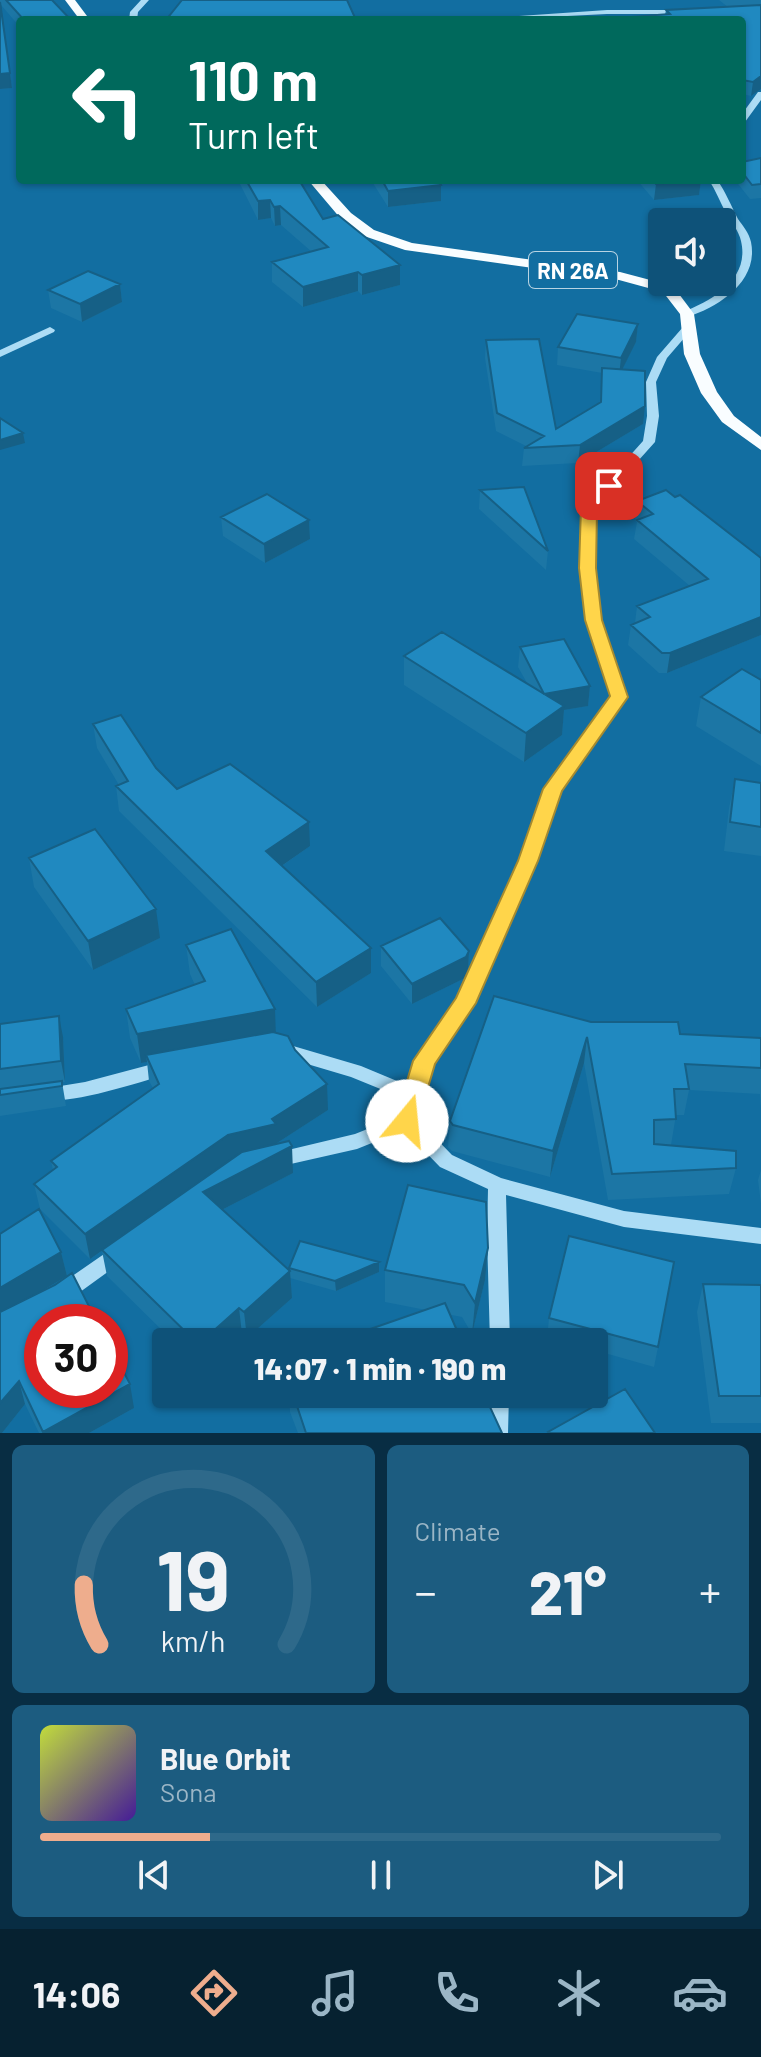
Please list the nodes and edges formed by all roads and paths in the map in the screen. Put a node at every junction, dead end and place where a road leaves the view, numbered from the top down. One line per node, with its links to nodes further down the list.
1 (145, 0): 3 (street)
2 (689, 12): 4 (street)
3 (134, 16)
4 (548, 16)
5 (761, 94): 6 (street)
6 (746, 115)
7 (318, 184): 9 (main road, RN 26A)
8 (716, 184): 9 (street)
9 (687, 322): 12 (main road, RN 26A); 16 (street)
10 (50, 330): 11 (street)
11 (0, 354)
12 (761, 445)
13 (263, 1050): 16 (street)
14 (179, 1065): 15 (street)
15 (30, 1096)
16 (415, 1096): 17 (street)
17 (407, 1121): 18 (street); 19 (street)
18 (253, 1165)
19 (497, 1185): 20 (street); 23 (street)
20 (761, 1236)
21 (139, 1239): 22 (street)
22 (52, 1301)
23 (500, 1328)
24 (499, 1408): 25 (street)
25 (498, 1433)

